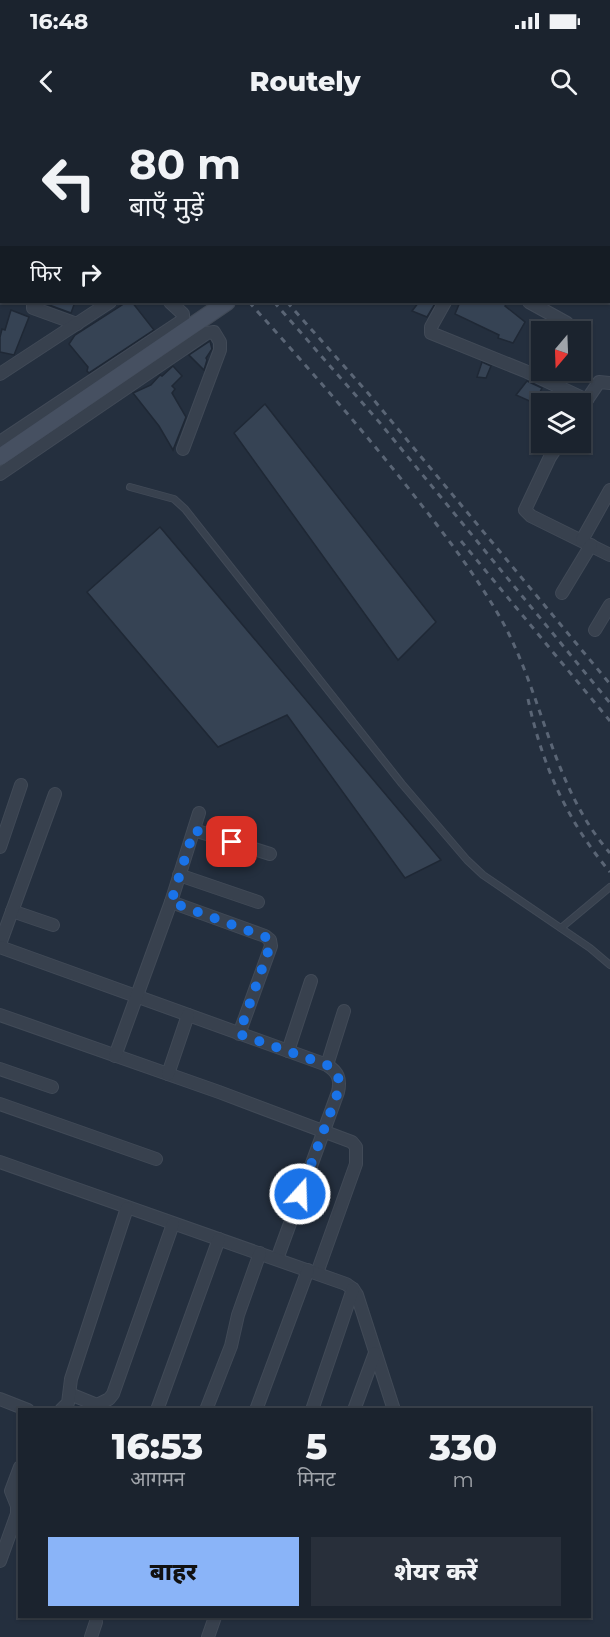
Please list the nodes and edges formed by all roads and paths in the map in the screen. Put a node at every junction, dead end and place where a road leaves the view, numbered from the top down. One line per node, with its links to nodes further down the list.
1 (33, 303): 8 (street)
2 (108, 303): 8 (street)
3 (171, 303): 13 (street)
4 (226, 303): 16 (street)
5 (443, 303): 11 (street)
6 (531, 303): 7 (street)
7 (563, 321)
8 (77, 324): 9 (street)
9 (0, 374)
10 (610, 383): 12 (street)
11 (561, 393)
12 (591, 394)
13 (0, 442)
14 (183, 448): 17 (street)
15 (554, 453): 20 (street)
16 (0, 457)
17 (0, 474)
18 (130, 487): 37 (lane)
19 (610, 490): 20 (street)
20 (586, 542): 21 (street); 22 (street)
21 (610, 555)
22 (562, 594)
23 (610, 605): 24 (street)
24 (594, 630)
25 (21, 785): 29 (street)
26 (55, 794): 35 (street)
27 (199, 813): 28 (street)
28 (194, 830): 30 (street); 31 (street)
29 (0, 847)
30 (270, 854)
31 (179, 875): 33 (street); 34 (street)
32 (610, 886): 37 (lane)
33 (171, 902): 41 (street); 45 (street)
34 (258, 902)
35 (12, 912): 36 (street); 38 (street)
36 (53, 925)
37 (561, 928): 39 (lane)
38 (0, 946): 41 (street)
39 (610, 965)
40 (311, 981): 46 (street)
41 (137, 997): 44 (street); 47 (street)
42 (344, 1011): 48 (street)
43 (0, 1015): 47 (street)
44 (188, 1015): 45 (street); 50 (street)
45 (239, 1034): 46 (street)
46 (288, 1051): 48 (street)
47 (116, 1056): 50 (street)
48 (327, 1065): 53 (street)
49 (0, 1069): 51 (street)
50 (168, 1074): 53 (street)
51 (52, 1087)
52 (0, 1104): 54 (street)
53 (324, 1130): 60 (street); 61 (street)
54 (156, 1159)
55 (0, 1162): 56 (street)
56 (127, 1208): 57 (street); 64 (street)
57 (173, 1224): 58 (street); 64 (street)
58 (219, 1239): 59 (street); 68 (street)
59 (260, 1253): 60 (street); 69 (street)
60 (277, 1259): 61 (street)
61 (313, 1271): 62 (street); 70 (street)
62 (353, 1289): 63 (street); 71 (street)
63 (375, 1353): 72 (street); 73 (street)
64 (70, 1394): 67 (street)
65 (0, 1400): 66 (street)
66 (22, 1408)
67 (63, 1408)
68 (158, 1408)
69 (207, 1408)
70 (257, 1408)
71 (313, 1408)
72 (355, 1408)
73 (392, 1408)
74 (18, 1472): 75 (street)
75 (10, 1490): 76 (street)
76 (0, 1561)
77 (215, 1618): 80 (street)
78 (96, 1622): 79 (street)
79 (91, 1637)
80 (208, 1637)

